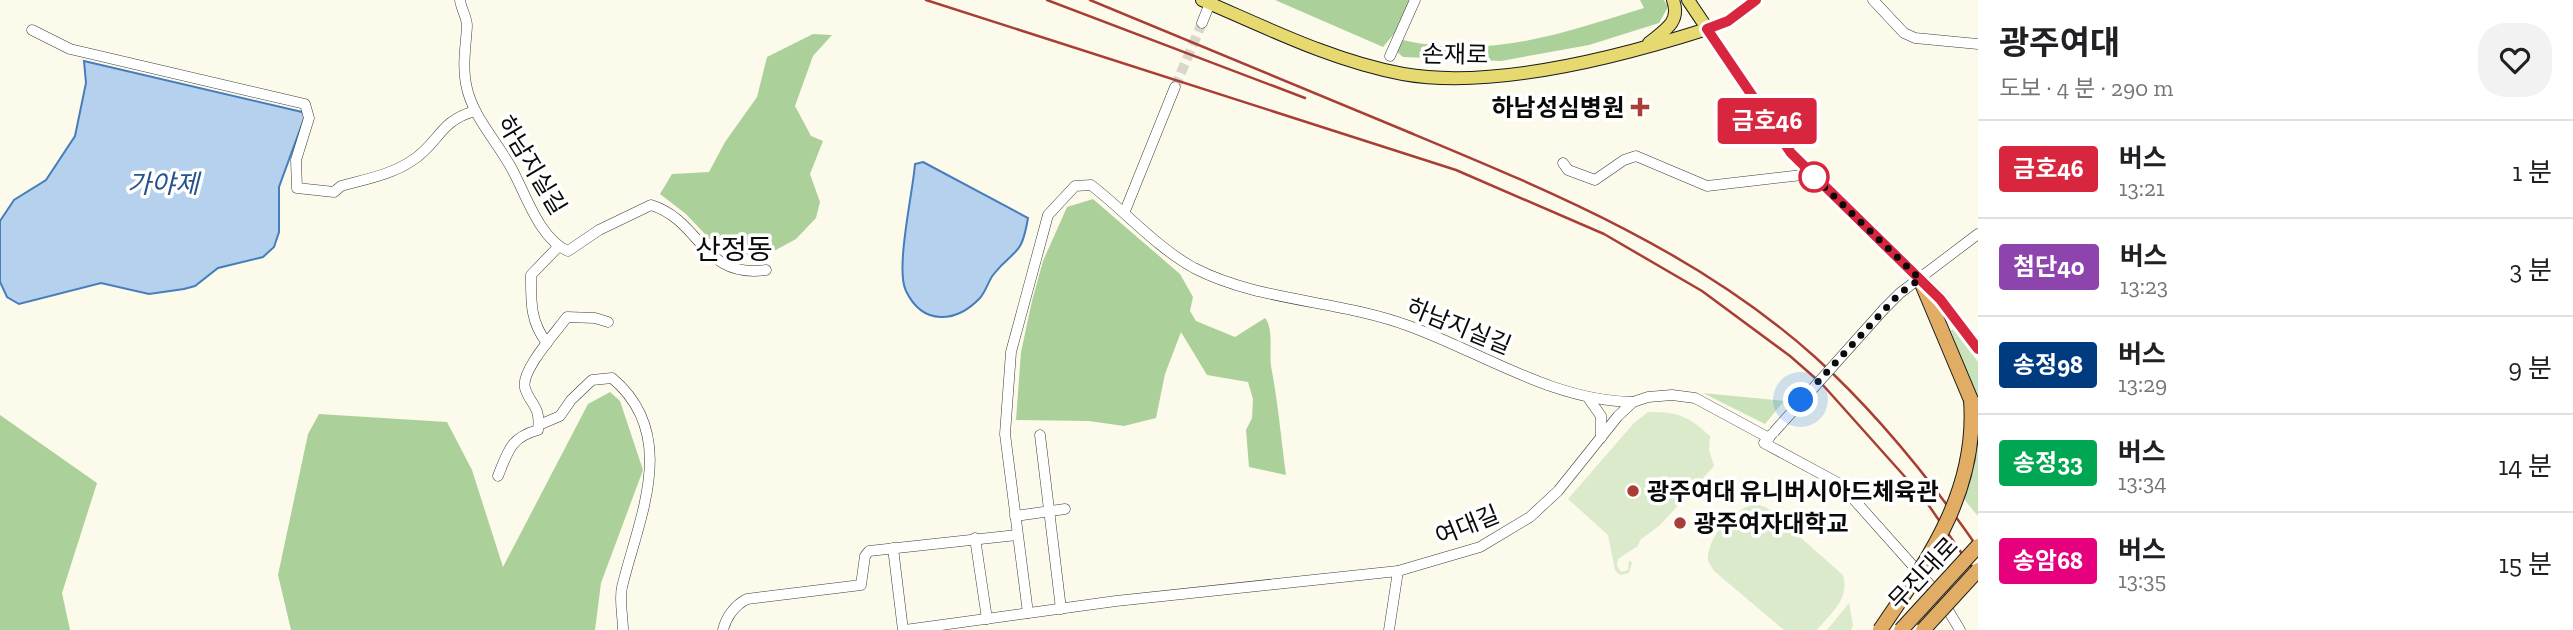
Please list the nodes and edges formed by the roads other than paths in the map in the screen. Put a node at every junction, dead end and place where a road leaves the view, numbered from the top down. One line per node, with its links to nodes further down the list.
1 (460, 0): 15 (street, 하남지실길)
2 (1415, 0): 13 (street)
3 (1674, 0): 12 (main road)
4 (1688, 0): 9 (main road)
5 (1756, 0): 9 (street)
6 (1873, 0): 11 (street)
7 (1206, 2): 8 (street, 손재로); 12 (main road, 손재로)
8 (1202, 23)
9 (1707, 29): 12 (main road, 손재로); 17 (main road)
10 (32, 30): 15 (street)
11 (1978, 44)
12 (1648, 45)
13 (1390, 56)
14 (1175, 87): 18 (street)
15 (475, 111): 20 (street, 하남지실길)
16 (1563, 163): 17 (street)
17 (1811, 174): 22 (main road)
18 (1125, 211): 26 (street, 하남지실길); 35 (street, 하남지실길)
19 (1977, 238): 22 (street)
20 (558, 247): 21 (street, 하남지실길); 24 (street)
21 (765, 270)
22 (1920, 279): 25 (main road); 31 (street, bridge); 49 (highway, bridge)
23 (608, 323): 24 (street)
24 (548, 343): 28 (street)
25 (1978, 349)
26 (1589, 399): 27 (street, 하남지실길); 30 (street)
27 (1633, 402): 30 (street, 여대길); 31 (street)
28 (539, 425): 32 (street); 45 (street)
29 (1040, 435): 34 (street)
30 (1601, 438): 41 (street, 여대길)
31 (1769, 438): 52 (street)
32 (498, 476)
33 (1065, 509): 34 (street)
34 (1049, 511): 35 (street); 42 (street)
35 (1015, 516): 36 (street, 하남지실길)
36 (1017, 535): 37 (street); 43 (street, 하남지실길)
37 (975, 538): 39 (street); 44 (street)
38 (1978, 546): 50 (highway, 무진대로, bridge)
39 (894, 548): 46 (street); 47 (street)
40 (1978, 570): 51 (highway, 무진대로, bridge)
41 (1398, 571): 42 (street, 여대길); 48 (street)
42 (1061, 609): 43 (street, 여대길)
43 (1028, 613): 44 (street, 여대길)
44 (987, 619): 47 (street, 여대길)
45 (623, 630)
46 (723, 630)
47 (904, 630)
48 (1390, 630)
49 (1880, 630)
50 (1901, 630)
51 (1923, 630)
52 (1960, 630)

